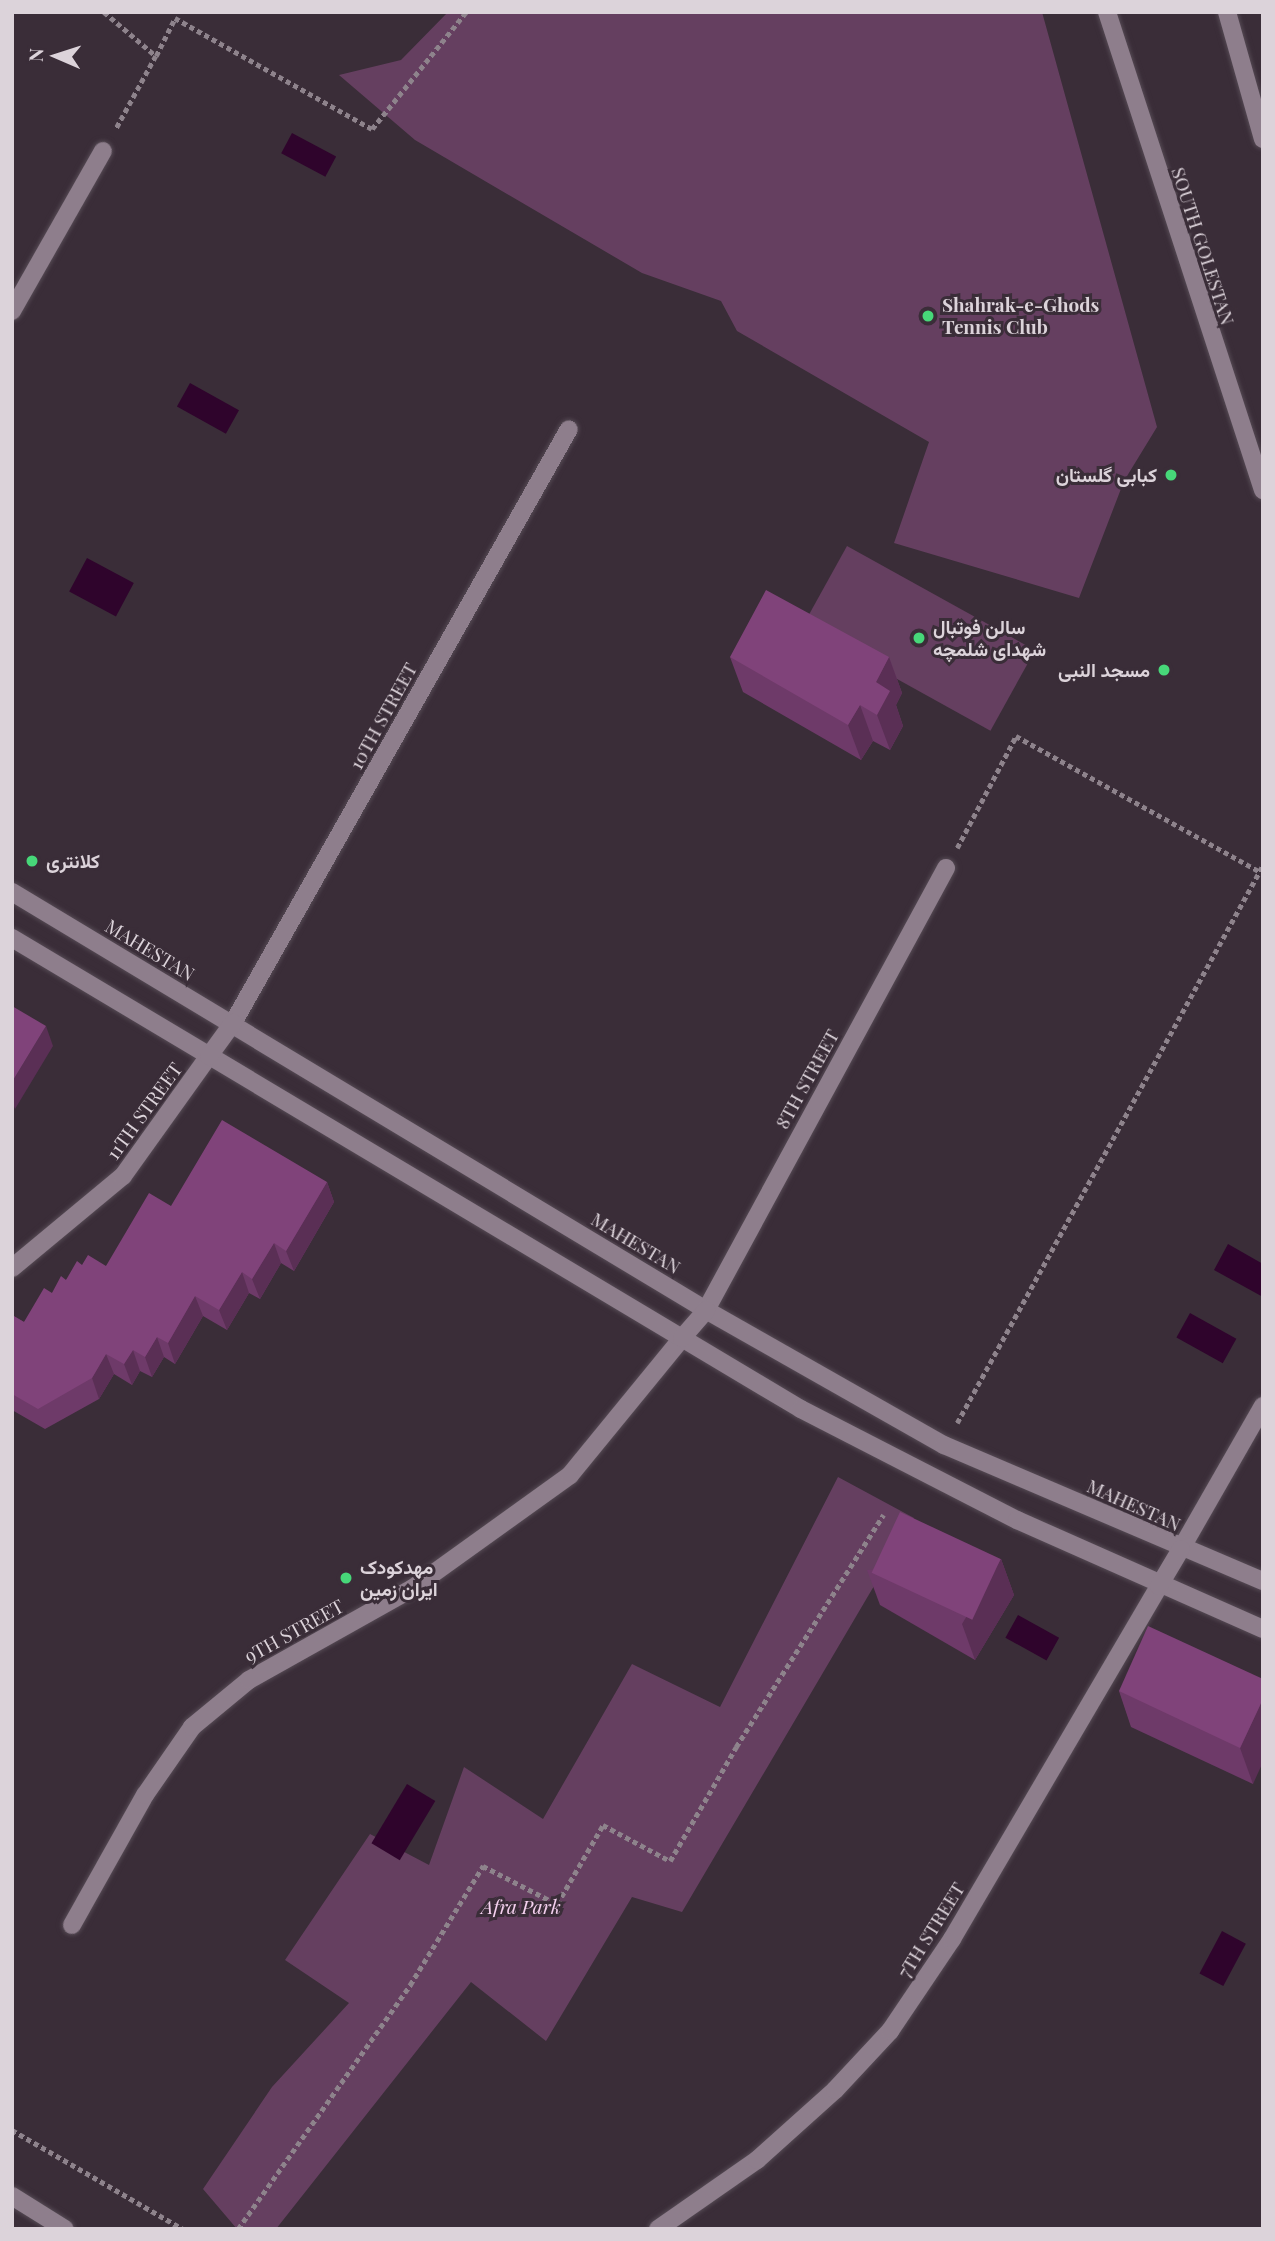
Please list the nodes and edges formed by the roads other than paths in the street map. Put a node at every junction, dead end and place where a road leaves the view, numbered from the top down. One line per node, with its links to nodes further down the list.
1 (1107, 12): 7 (street, SOUTH GOLESTAN)
2 (1227, 12): 3 (street)
3 (1263, 139)
4 (103, 151): 5 (street)
5 (12, 311)
6 (569, 429): 11 (street, 10TH STREET)
7 (1263, 490)
8 (946, 868): 14 (street, 8TH STREET)
9 (12, 892): 11 (street, MAHESTAN)
10 (12, 938): 12 (street)
11 (233, 1023): 12 (street, 10TH STREET); 14 (street, MAHESTAN)
12 (209, 1056): 13 (street, 11TH STREET); 15 (street)
13 (12, 1268)
14 (706, 1310): 15 (street, 8TH STREET); 17 (street, MAHESTAN)
15 (682, 1338): 19 (street); 21 (street, 9TH STREET)
16 (1263, 1406): 17 (street, 7TH STREET)
17 (1181, 1549): 18 (street, MAHESTAN); 19 (street, 7TH STREET)
18 (1263, 1581)
19 (1159, 1586): 20 (street); 24 (street, 7TH STREET)
20 (1263, 1629)
21 (72, 1925)
22 (12, 2196): 23 (street)
23 (65, 2229)
24 (658, 2229)

